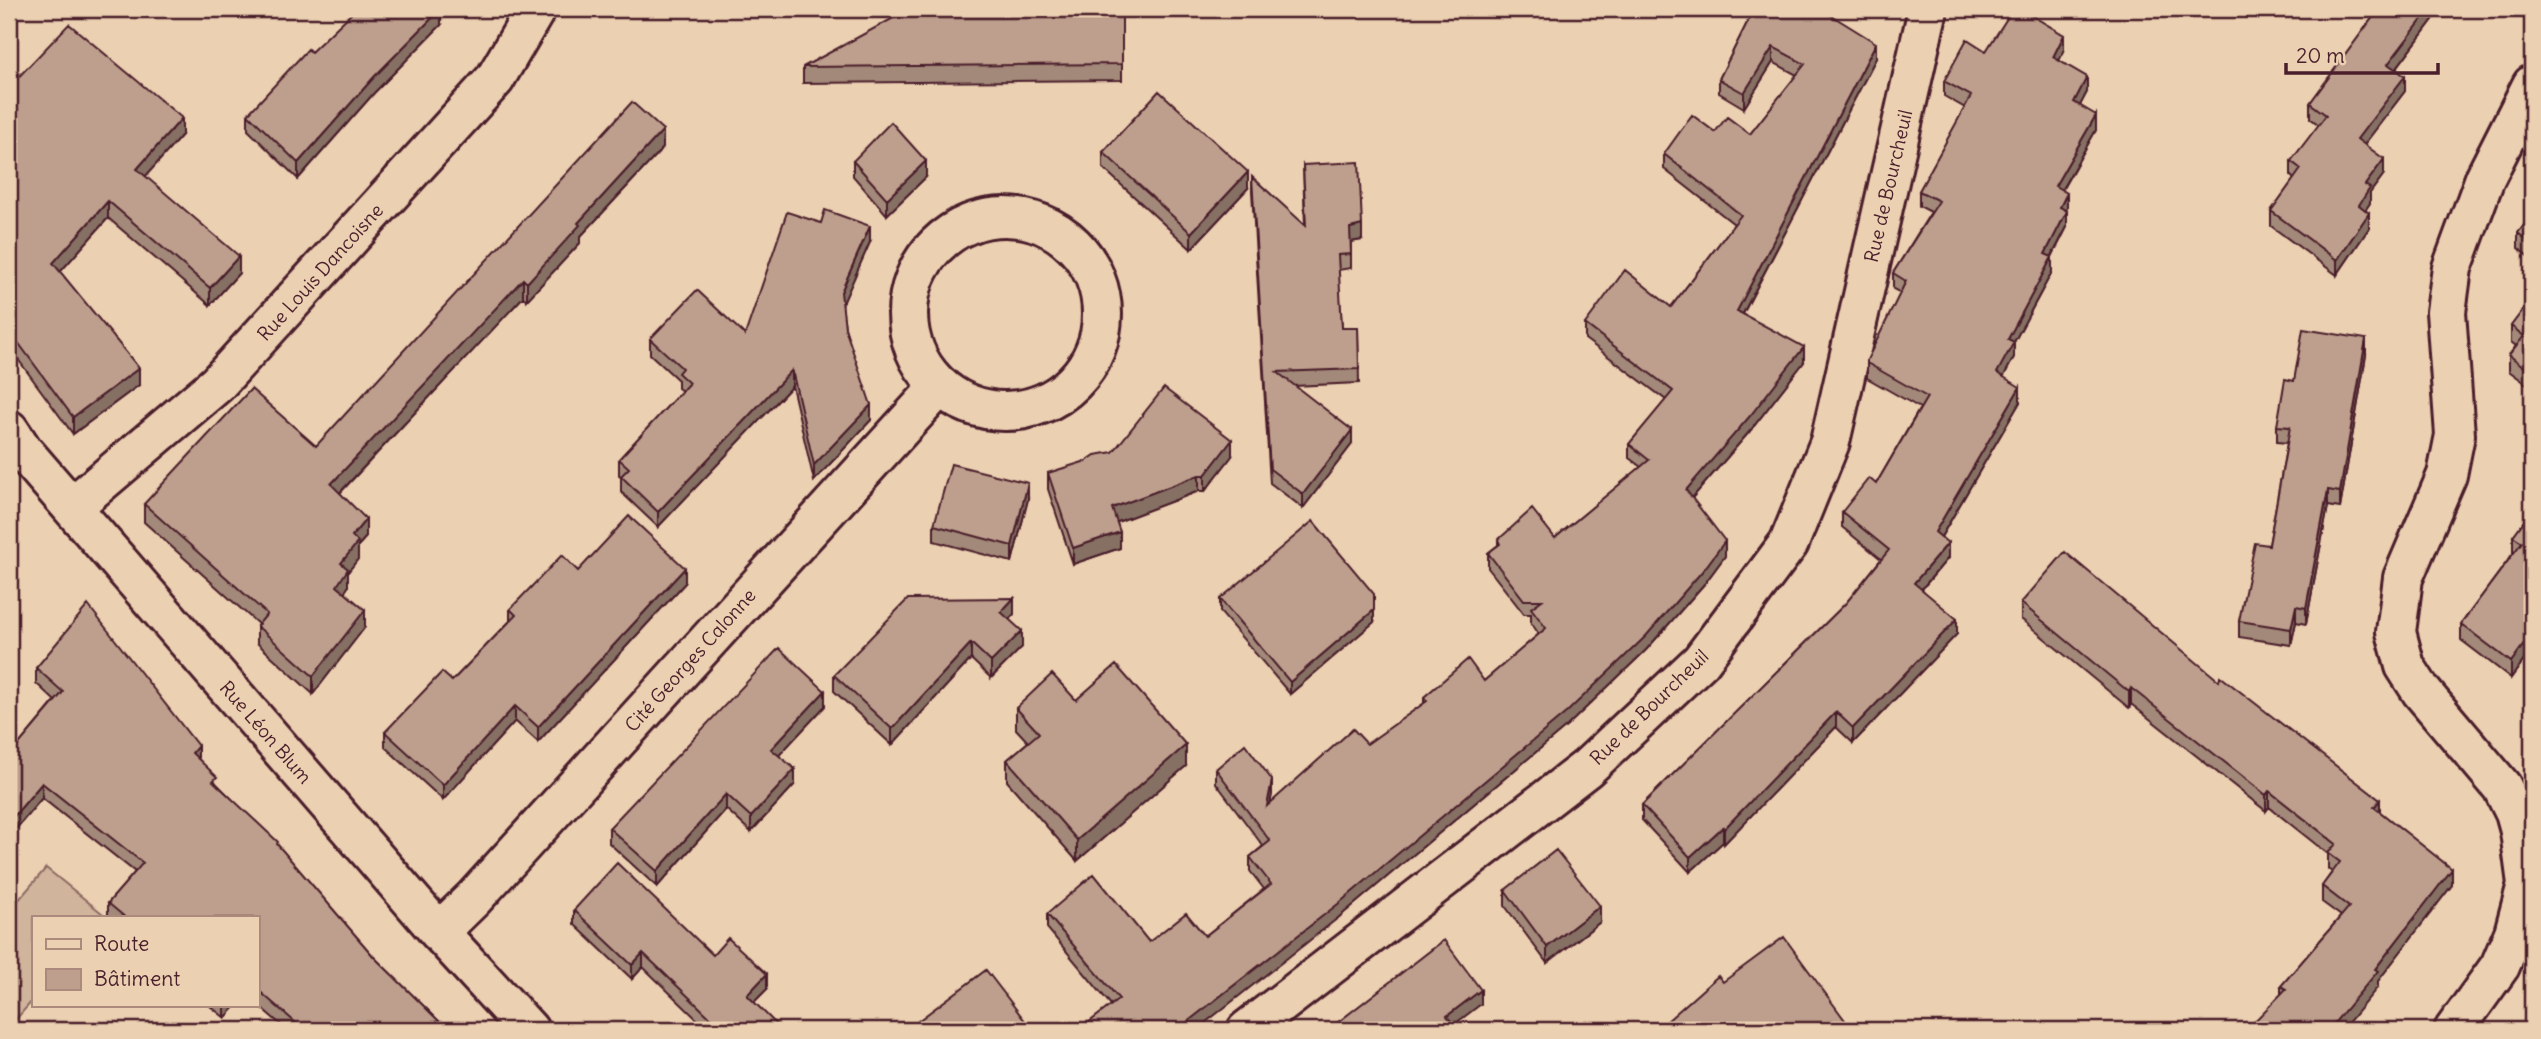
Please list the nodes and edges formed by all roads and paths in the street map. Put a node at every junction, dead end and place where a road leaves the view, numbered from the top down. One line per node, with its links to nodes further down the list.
1 (536, 9): 6 (street, Rue Louis Dancoisne)
2 (1928, 9): 9 (street, Rue de Bourcheuil)
3 (2532, 85): 10 (street)
4 (940, 387): 4 (street); 7 (street, Cité Georges Calonne)
5 (9, 430): 6 (street, Rue Léon Blum)
6 (72, 507): 7 (street, Rue Léon Blum)
7 (439, 932): 8 (street, Rue Léon Blum)
8 (529, 1030)
9 (1247, 1030)
10 (2454, 1030)

